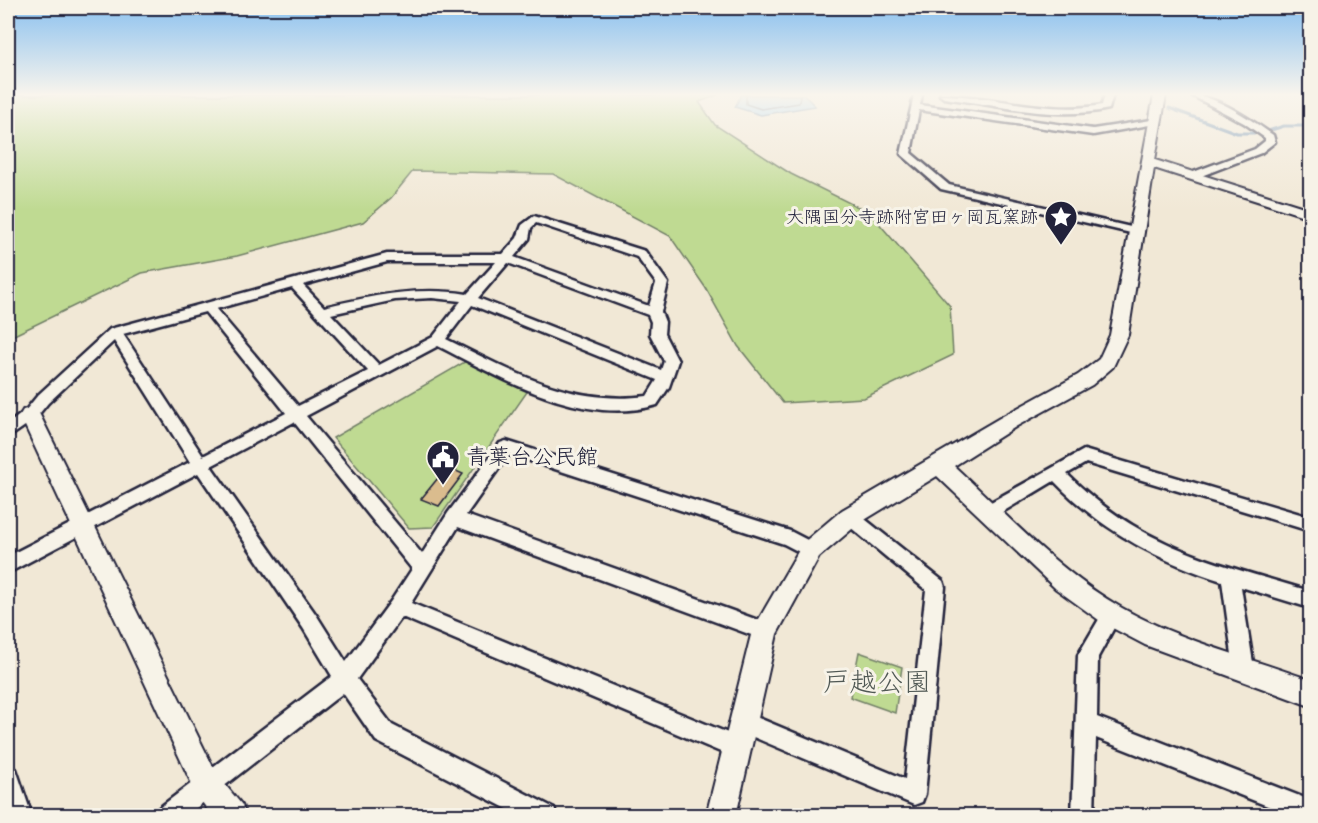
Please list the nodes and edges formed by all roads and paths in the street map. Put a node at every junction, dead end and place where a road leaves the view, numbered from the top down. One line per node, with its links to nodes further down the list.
1 (910, 133): 7 (street)
2 (1153, 133): 4 (street)
3 (1265, 133): 5 (street)
4 (1148, 162): 5 (street); 7 (street)
5 (1192, 176): 6 (street)
6 (1311, 214)
7 (1135, 231): 22 (street)
8 (506, 258): 9 (street); 10 (street); 13 (street); 13 (street)
9 (295, 283): 11 (street); 12 (street)
10 (470, 299): 12 (street); 15 (street); 17 (street)
11 (208, 307): 14 (street); 18 (street)
12 (321, 312): 16 (street)
13 (654, 312): 17 (street)
14 (115, 332): 19 (street); 21 (street)
15 (438, 340): 16 (street); 17 (street)
16 (376, 371): 18 (street)
17 (665, 377)
18 (297, 414): 21 (street); 31 (street)
19 (30, 415): 20 (street); 27 (street)
20 (8, 432)
21 (200, 464): 27 (street); 38 (street)
22 (939, 465): 24 (street); 25 (street)
23 (1055, 472): 24 (street); 28 (street); 32 (street)
24 (988, 512): 35 (street)
25 (850, 517): 29 (street); 41 (street)
26 (454, 518): 29 (street); 31 (street); 36 (street)
27 (83, 525): 30 (street); 43 (street)
28 (1311, 525)
29 (811, 550): 36 (street)
30 (8, 565)
31 (422, 566): 34 (street)
32 (1230, 575): 33 (street); 37 (street)
33 (1311, 599)
34 (398, 607): 38 (street); 41 (street)
35 (1112, 615): 37 (street); 40 (street)
36 (765, 631): 41 (street)
37 (1244, 669): 39 (street)
38 (345, 679): 43 (street); 48 (street)
39 (1311, 693)
40 (1088, 724): 44 (street); 50 (street)
41 (741, 736): 49 (street)
42 (8, 779): 45 (street)
43 (207, 785): 46 (street); 47 (street)
44 (1311, 811)
45 (21, 816)
46 (166, 816)
47 (231, 816)
48 (546, 816)
49 (721, 816)
50 (1083, 816)

